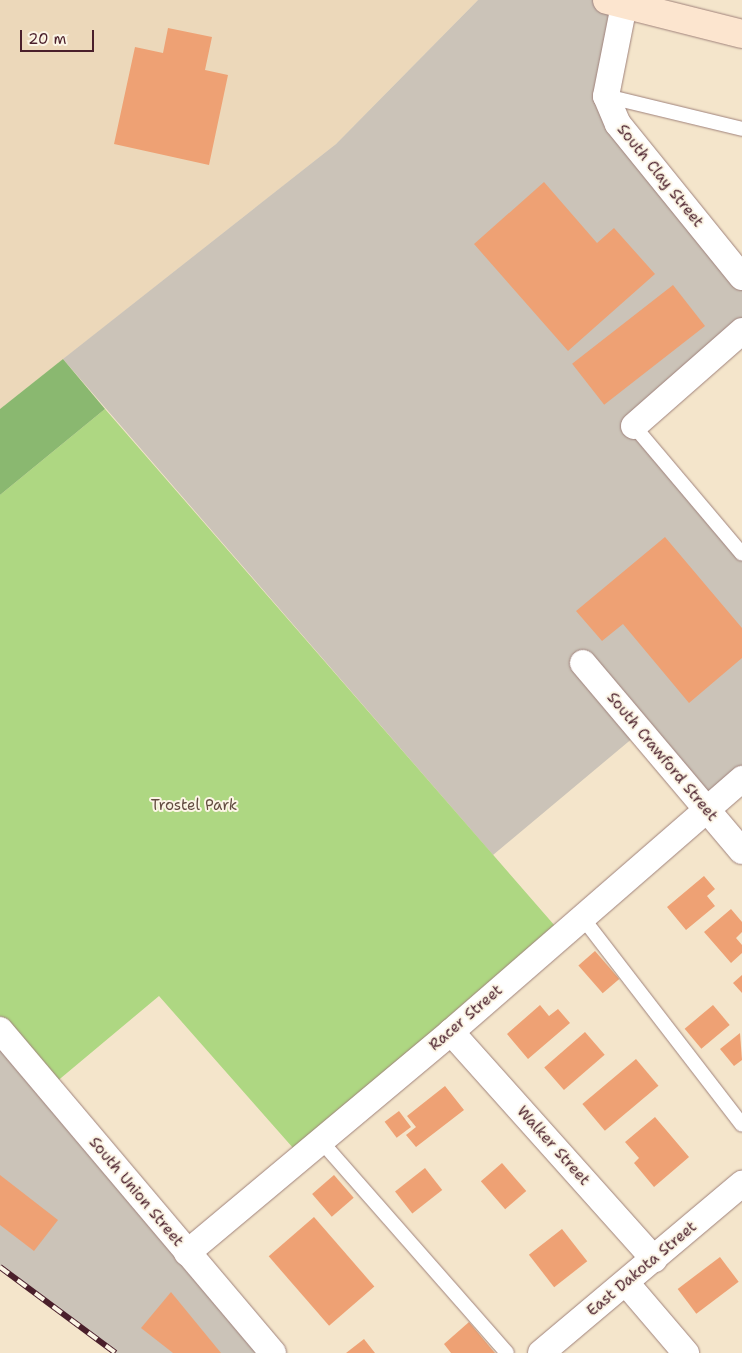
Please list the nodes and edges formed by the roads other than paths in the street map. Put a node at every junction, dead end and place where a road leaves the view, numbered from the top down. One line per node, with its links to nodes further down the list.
1 (616, 2): 2 (main road); 3 (street)
2 (742, 34)
3 (606, 96): 4 (lane); 5 (street, South Clay Street)
4 (742, 128)
5 (742, 277)
6 (742, 331): 7 (street)
7 (634, 426): 8 (lane)
8 (742, 554)
9 (583, 663): 11 (street, South Crawford Street)
10 (742, 779): 11 (street, Racer Street)
11 (705, 809): 12 (street, South Crawford Street); 13 (street, Racer Street)
12 (742, 851)
13 (582, 917): 15 (street, Racer Street); 16 (lane)
14 (0, 1030): 19 (street, South Union Street)
15 (451, 1032): 17 (street, Racer Street); 20 (street, Walker Street)
16 (742, 1126)
17 (320, 1140): 19 (street, Racer Street); 23 (lane)
18 (742, 1184): 20 (street, East Dakota Street)
19 (186, 1253): 22 (street, South Union Street)
20 (654, 1259): 21 (street, East Dakota Street)
21 (627, 1284): 24 (street, East Dakota Street); 25 (street)
22 (273, 1353)
23 (507, 1353)
24 (541, 1353)
25 (686, 1353)

